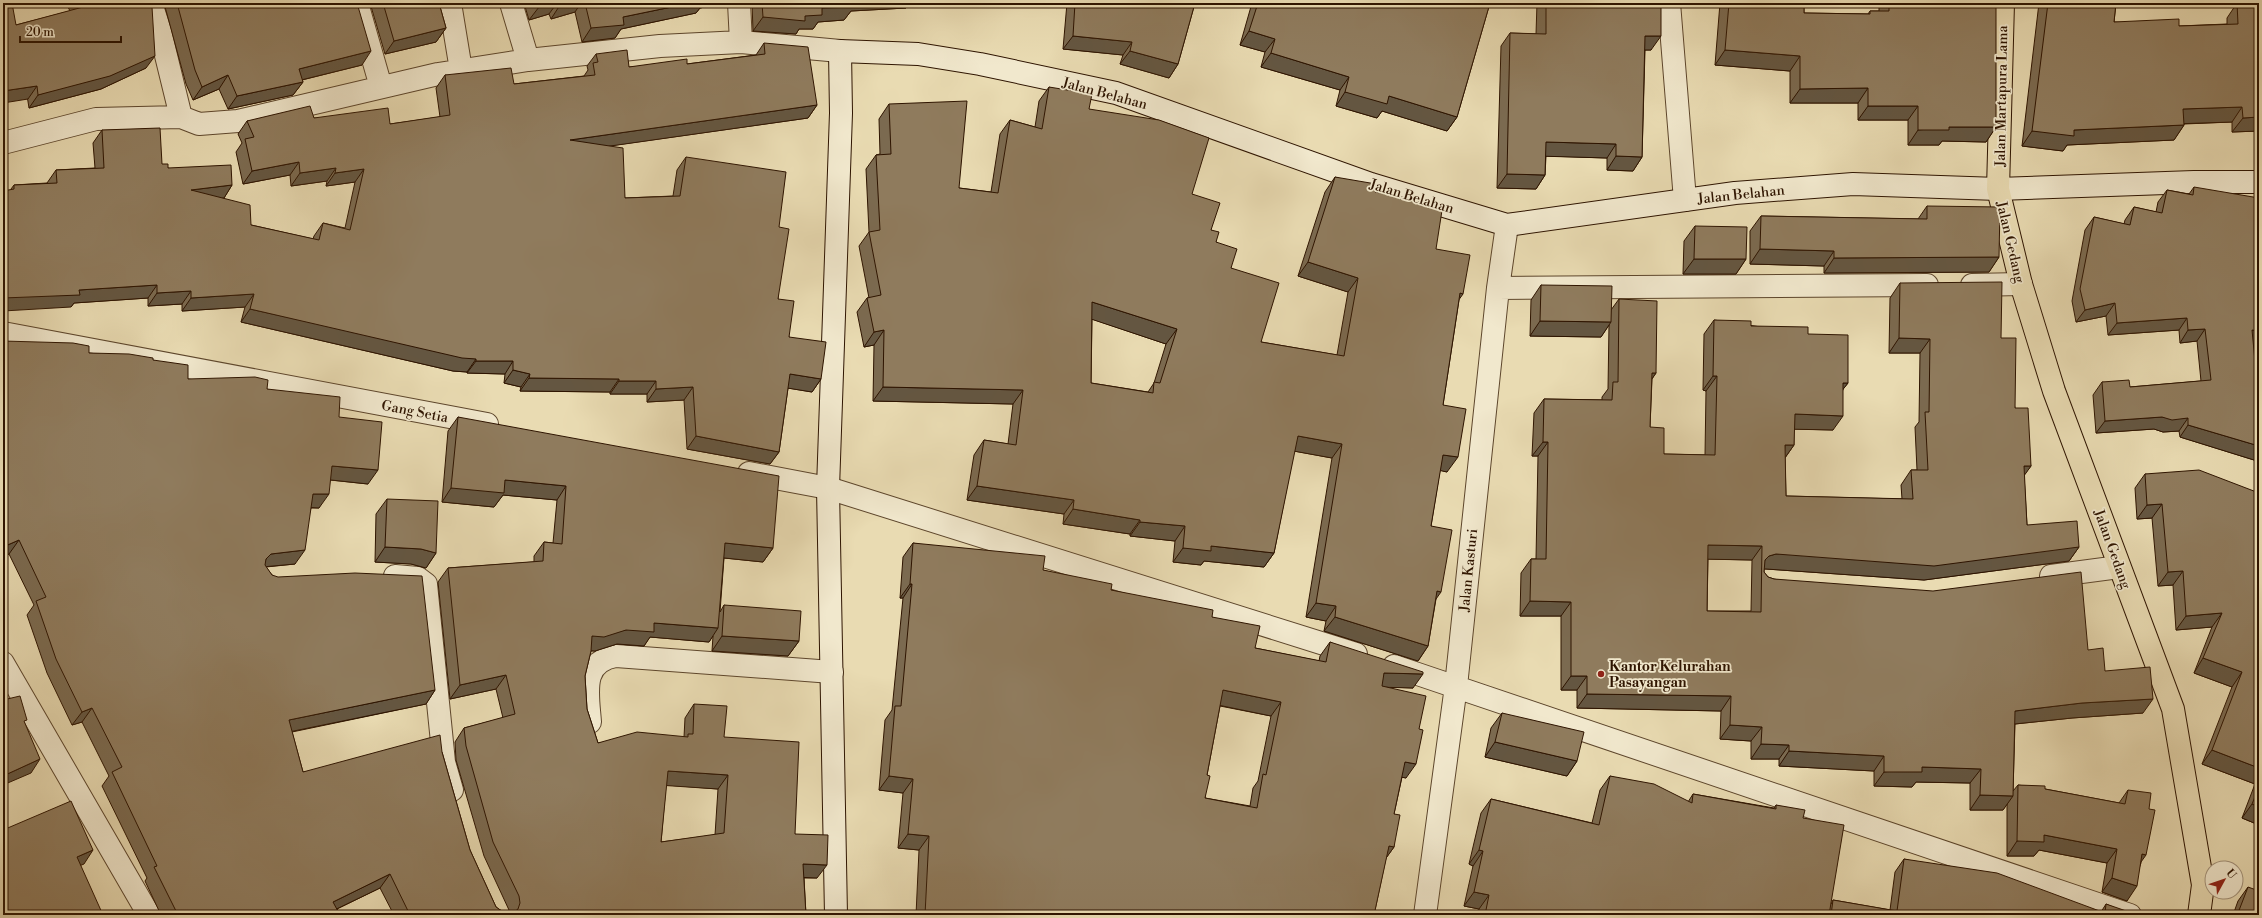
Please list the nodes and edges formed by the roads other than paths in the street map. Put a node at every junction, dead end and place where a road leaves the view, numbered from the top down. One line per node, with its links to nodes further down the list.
1 (151, 3): 13 (street)
2 (357, 3): 12 (street)
3 (450, 3): 11 (street)
4 (511, 3): 10 (street)
5 (738, 3): 8 (street)
6 (1669, 3): 17 (street)
7 (2003, 3): 16 (main road, Jalan Martapura Lama)
8 (741, 42): 9 (street, Jalan Belahan); 10 (street, Jalan Belahan)
9 (840, 52): 18 (street, Jalan Belahan); 24 (street)
10 (528, 60): 11 (street, Jalan Belahan)
11 (461, 70): 12 (street, Jalan Belahan)
12 (382, 87): 13 (street, Jalan Belahan)
13 (181, 117): 14 (street)
14 (3, 143)
15 (2259, 182): 16 (street, Jalan Belahan)
16 (1998, 189): 17 (street, Jalan Belahan); 19 (main road, Jalan Gedang)
17 (1685, 200): 18 (street, Jalan Belahan)
18 (1507, 225): 20 (street, Jalan Kasturi)
19 (2021, 284): 20 (street); 25 (main road, Jalan Gedang)
20 (1498, 288): 30 (street, Jalan Kasturi)
21 (3, 333): 22 (street, Gang Setia)
22 (506, 428)
23 (726, 469): 24 (street)
24 (828, 488): 29 (street); 30 (street)
25 (2119, 567): 27 (street); 37 (main road, Jalan Gedang)
26 (375, 575): 32 (street)
27 (2034, 578)
28 (3, 663): 33 (street)
29 (832, 672): 31 (street); 34 (street)
30 (1456, 686): 35 (street, Jalan Kasturi); 36 (street)
31 (590, 722)
32 (457, 807)
33 (149, 915)
34 (836, 915)
35 (1425, 915)
36 (2130, 915)
37 (2199, 915)

